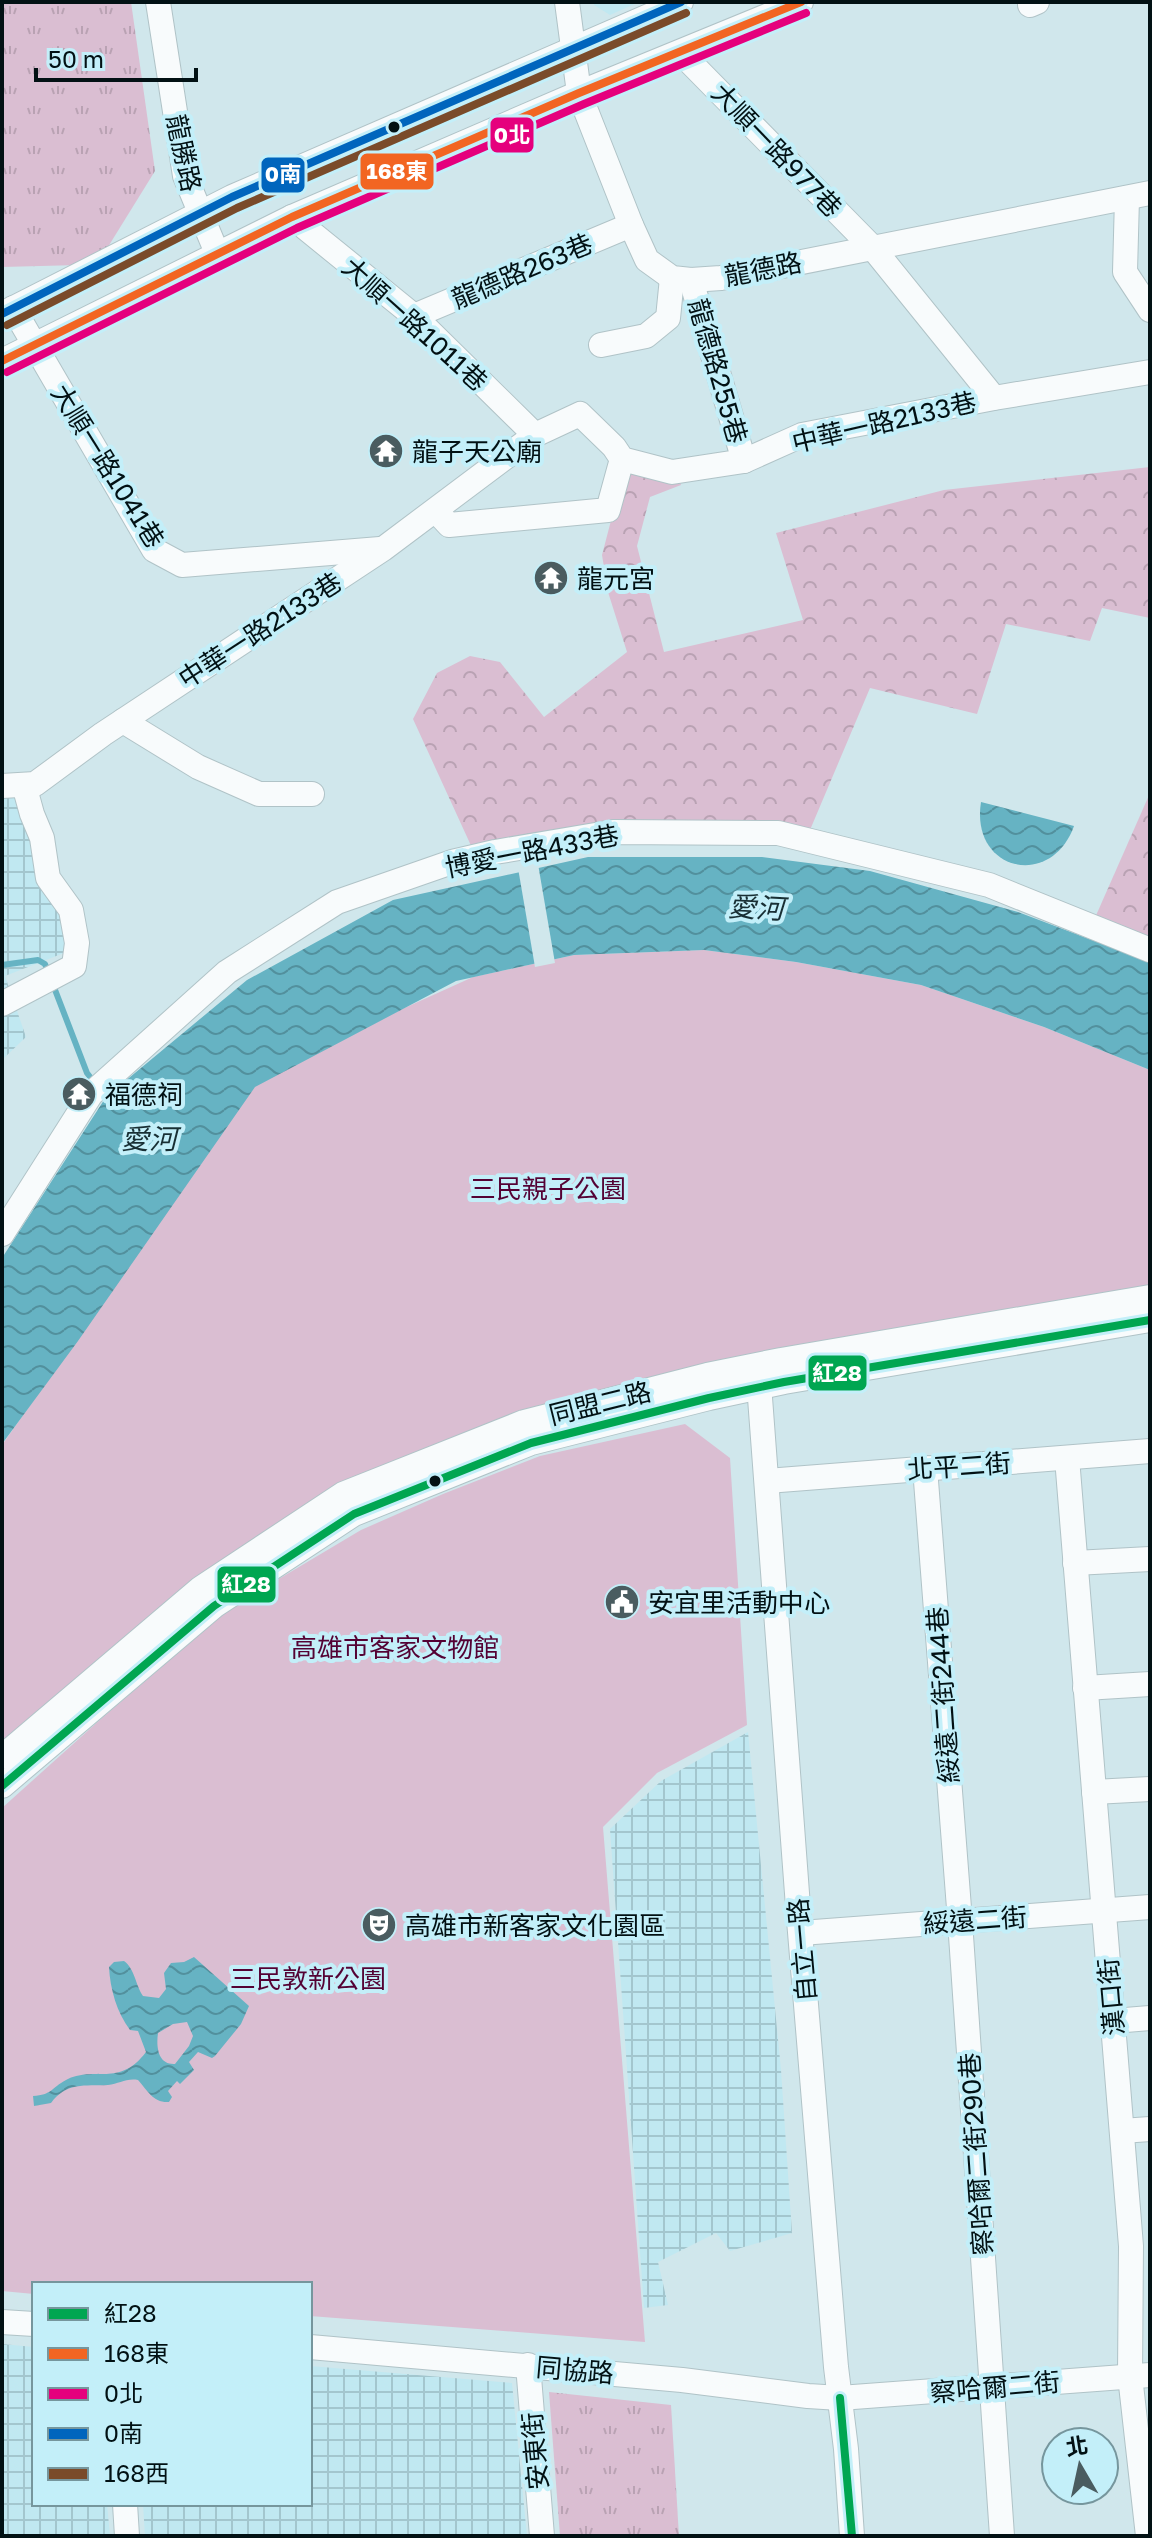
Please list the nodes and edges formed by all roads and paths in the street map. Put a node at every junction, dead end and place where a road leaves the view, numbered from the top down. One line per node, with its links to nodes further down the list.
1 (158, 2): 9 (street, 龍勝路)
2 (567, 2): 5 (street)
3 (681, 2): 5 (street)
4 (801, 2): 6 (street)
5 (573, 49): 7 (street); 9 (street)
6 (681, 53): 7 (street); 12 (street, 大順一路977巷)
7 (579, 93): 10 (street); 11 (street)
8 (1139, 196): 12 (street, 龍德路); 15 (street)
9 (199, 212): 13 (street, 龍勝路); 16 (street)
10 (292, 217): 13 (street); 17 (street, 大順一路1011巷)
11 (631, 225): 14 (street); 17 (street, 龍德路263巷)
12 (872, 247): 14 (street, 龍德路); 22 (street, 大順一路977巷)
13 (217, 253): 18 (street)
14 (682, 279): 19 (street); 25 (street, 龍德路255巷)
15 (1150, 310)
16 (8, 311): 18 (street, 大順一路1041巷)
17 (414, 316): 23 (street, 大順一路1011巷)
18 (33, 345): 20 (street); 27 (street, 大順一路1041巷)
19 (601, 345)
20 (2, 361)
21 (1150, 372): 22 (street, 中華一路2133巷)
22 (994, 398): 25 (street, 中華一路2133巷)
23 (535, 435): 24 (street, 中華一路2133巷); 26 (street, 中華一路2133巷)
24 (622, 459): 25 (street, 中華一路2133巷); 26 (street)
25 (744, 461)
26 (436, 511): 27 (street, 中華一路2133巷)
27 (383, 549): 28 (street, 中華一路2133巷)
28 (123, 721): 29 (street, 中華一路2133巷); 30 (street)
29 (13, 786): 32 (street, 中華一路2133巷)
30 (312, 794)
31 (1150, 950): 33 (street, 博愛一路433巷)
32 (2, 1004)
33 (2, 1234)
34 (1150, 1297): 36 (street, 同盟二路)
35 (1150, 1320): 36 (street, 同盟二路)
36 (758, 1376): 40 (street, 自立一路); 41 (street, 同盟二路)
37 (1150, 1451): 38 (street, 北平二街)
38 (1067, 1458): 39 (street, 北平二街); 43 (street, 漢口街)
39 (925, 1468): 40 (street, 北平二街); 52 (street, 綏遠二街244巷)
40 (767, 1481): 53 (street, 自立一路)
41 (348, 1504): 46 (street, 同盟二路); 47 (street, 同盟二路)
42 (1150, 1559): 43 (street)
43 (1075, 1563): 45 (street, 漢口街)
44 (1150, 1684): 45 (street)
45 (1085, 1688): 49 (street, 漢口街)
46 (2, 1757)
47 (2, 1786)
48 (1150, 1789): 49 (street)
49 (1094, 1792): 51 (street, 漢口街)
50 (1150, 1907): 51 (street, 綏遠二街)
51 (1104, 1910): 52 (street, 綏遠二街); 55 (street, 漢口街)
52 (960, 1921): 53 (street, 綏遠二街); 64 (street, 察哈爾二街290巷)
53 (801, 1933): 65 (street, 自立一路)
54 (1150, 2018): 55 (street)
55 (1113, 2021): 57 (street, 漢口街)
56 (1150, 2129): 57 (street)
57 (1122, 2131): 58 (street, 漢口街)
58 (1140, 2246): 63 (street, 漢口街)
59 (2, 2322): 60 (street)
60 (32, 2324)
61 (312, 2347): 62 (street, 同協路)
62 (528, 2365): 65 (street, 同協路); 68 (street, 安東街)
63 (1140, 2375): 64 (street, 察哈爾二街); 71 (street, 漢口街)
64 (991, 2388): 65 (street, 察哈爾二街); 70 (street, 察哈爾二街290巷)
65 (840, 2398): 69 (street, 自立一路)
66 (125, 2506): 67 (street)
67 (127, 2536)
68 (542, 2536)
69 (852, 2536)
70 (1002, 2536)
71 (1148, 2536)

